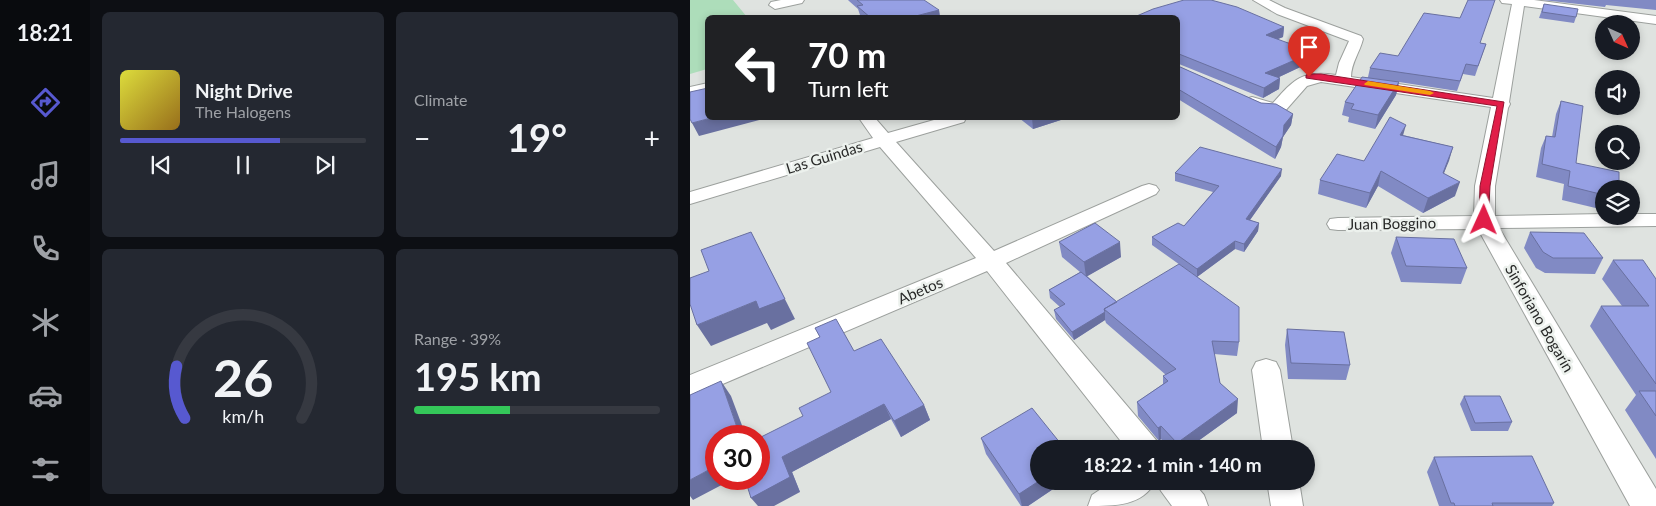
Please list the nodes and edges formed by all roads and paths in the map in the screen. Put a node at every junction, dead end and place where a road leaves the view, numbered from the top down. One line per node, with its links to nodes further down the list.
1 (798, 0): 4 (street)
2 (1258, 0): 7 (street)
3 (1514, 1): 6 (street); 11 (street)
4 (773, 2): 5 (street)
5 (784, 15)
6 (1656, 20)
7 (1344, 80): 10 (street); 11 (street)
8 (705, 89): 9 (street)
9 (690, 92)
10 (1240, 97)
11 (1502, 104): 17 (street)
12 (868, 120): 14 (street)
13 (951, 120): 14 (street, Las Guindas)
14 (883, 140): 16 (street, Las Guindas); 20 (street)
15 (1149, 190): 20 (street, Abetos)
16 (690, 198)
17 (1484, 220): 18 (street, Juan Boggino); 19 (street, Juan Boggino); 31 (street, Sinforiano Bogarín)
18 (1656, 220)
19 (1338, 224)
20 (991, 261): 22 (street, Abetos); 23 (street)
21 (1266, 370): 24 (street)
22 (690, 387)
23 (1138, 440)
24 (1277, 440)
25 (1127, 490): 28 (street)
26 (1179, 490): 29 (street)
27 (1284, 490): 30 (street)
28 (1104, 506)
29 (1192, 506)
30 (1287, 506)
31 (1648, 506)

